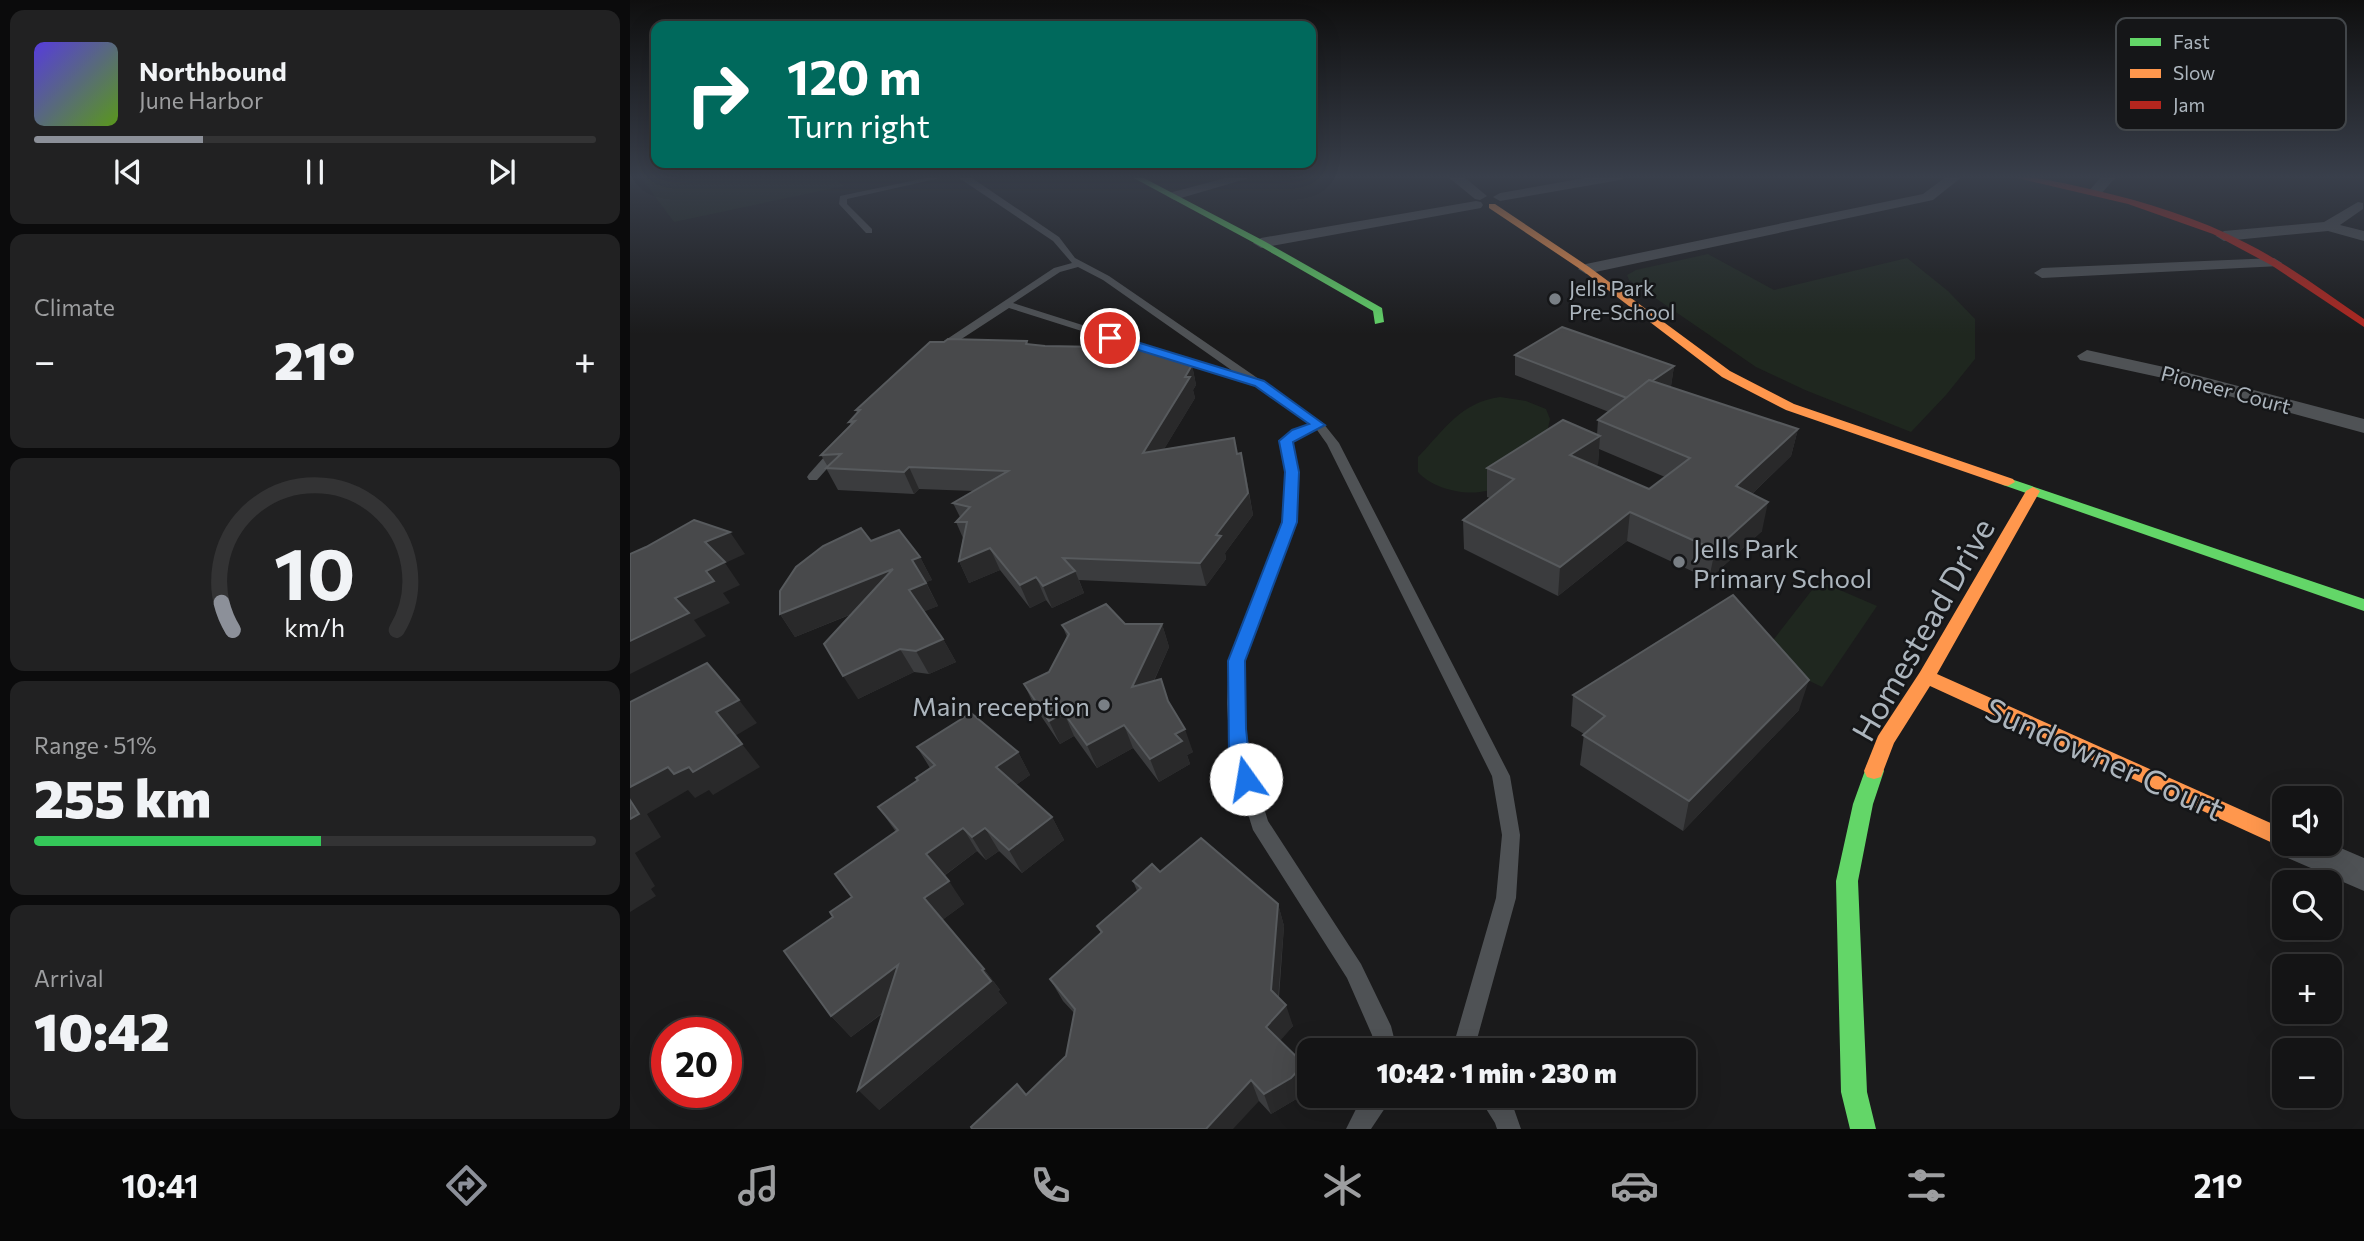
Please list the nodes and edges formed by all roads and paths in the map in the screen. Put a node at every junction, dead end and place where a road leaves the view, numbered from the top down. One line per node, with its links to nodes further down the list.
1 (868, 229): 10 (lane)
2 (1041, 229): 15 (lane)
3 (1235, 229): 13 (street)
4 (1338, 229): 13 (street)
5 (1527, 229): 16 (street)
6 (1780, 229): 16 (street)
7 (2205, 229): 11 (street)
8 (2300, 229): 11 (street)
9 (2338, 229): 12 (street)
10 (870, 231)
11 (2224, 236): 14 (street)
12 (2364, 236)
13 (1261, 243): 19 (street)
14 (2274, 263): 17 (street); 20 (street)
15 (1079, 264): 18 (lane); 23 (lane)
16 (1586, 270): 28 (street)
17 (2042, 272)
18 (1008, 305): 22 (lane); 23 (lane)
19 (1379, 321)
20 (2364, 324)
21 (2087, 356): 25 (street, Pioneer Court)
22 (926, 360)
23 (1260, 383): 24 (lane)
24 (1319, 425): 34 (lane); 35 (lane)
25 (2364, 426)
26 (846, 440): 27 (lane)
27 (813, 477)
28 (2033, 491): 29 (street); 30 (street, Homestead Drive)
29 (2364, 605)
30 (1927, 677): 31 (street, Sundowner Court); 40 (street, Homestead Drive)
31 (2272, 834)
32 (2320, 856): 33 (street)
33 (2364, 876)
34 (1384, 1038)
35 (1466, 1038)
36 (1370, 1108): 38 (lane)
37 (1499, 1108): 39 (lane)
38 (1358, 1129)
39 (1509, 1129)
40 (1863, 1129)

